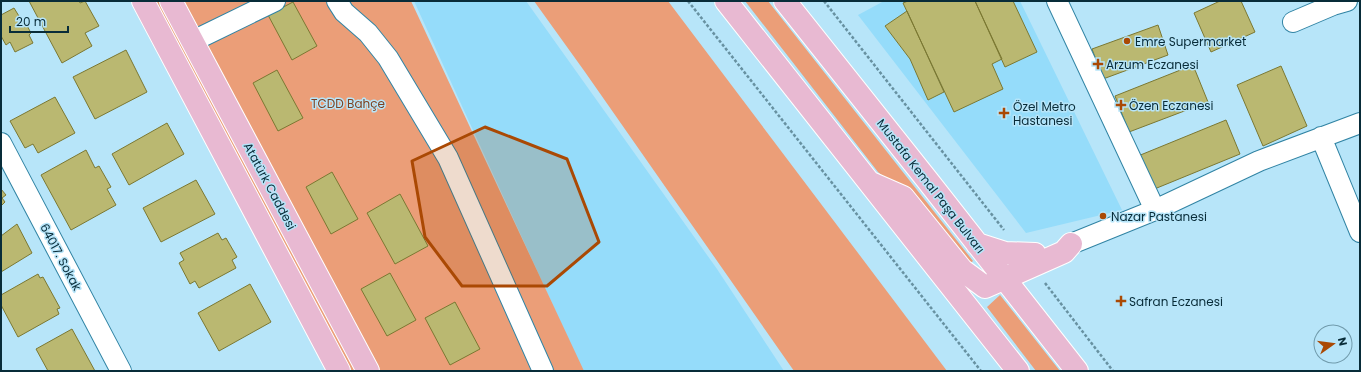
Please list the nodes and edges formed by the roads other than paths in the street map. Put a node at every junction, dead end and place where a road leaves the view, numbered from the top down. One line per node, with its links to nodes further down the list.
1 (143, 1): 25 (main road)
2 (171, 1): 10 (main road, Atatürk Caddesi)
3 (275, 1): 10 (street)
4 (337, 1): 27 (street)
5 (726, 1): 14 (main road)
6 (785, 1): 17 (main road, Mustafa Kemal Paşa Bulvarı)
7 (1058, 1): 15 (street)
8 (1347, 1): 9 (street)
9 (1293, 22)
10 (193, 41): 26 (main road, Atatürk Caddesi)
11 (1360, 122): 12 (street)
12 (1321, 138): 15 (street); 16 (street)
13 (1, 143): 24 (street, 64017. Sokak)
14 (868, 182): 21 (main road); 23 (main road)
15 (1155, 210): 18 (street)
16 (1360, 232)
17 (977, 244): 19 (main road); 20 (main road, Mustafa Kemal Paşa Bulvarı)
18 (1071, 244): 19 (main road)
19 (1033, 261): 20 (main road); 22 (main road)
20 (1001, 274): 21 (main road); 22 (main road, Mustafa Kemal Paşa Bulvarı)
21 (981, 284): 23 (main road)
22 (1032, 314): 28 (main road, Mustafa Kemal Paşa Bulvarı)
23 (1016, 369)
24 (121, 371)
25 (339, 371)
26 (368, 371)
27 (543, 371)
28 (1077, 371)

